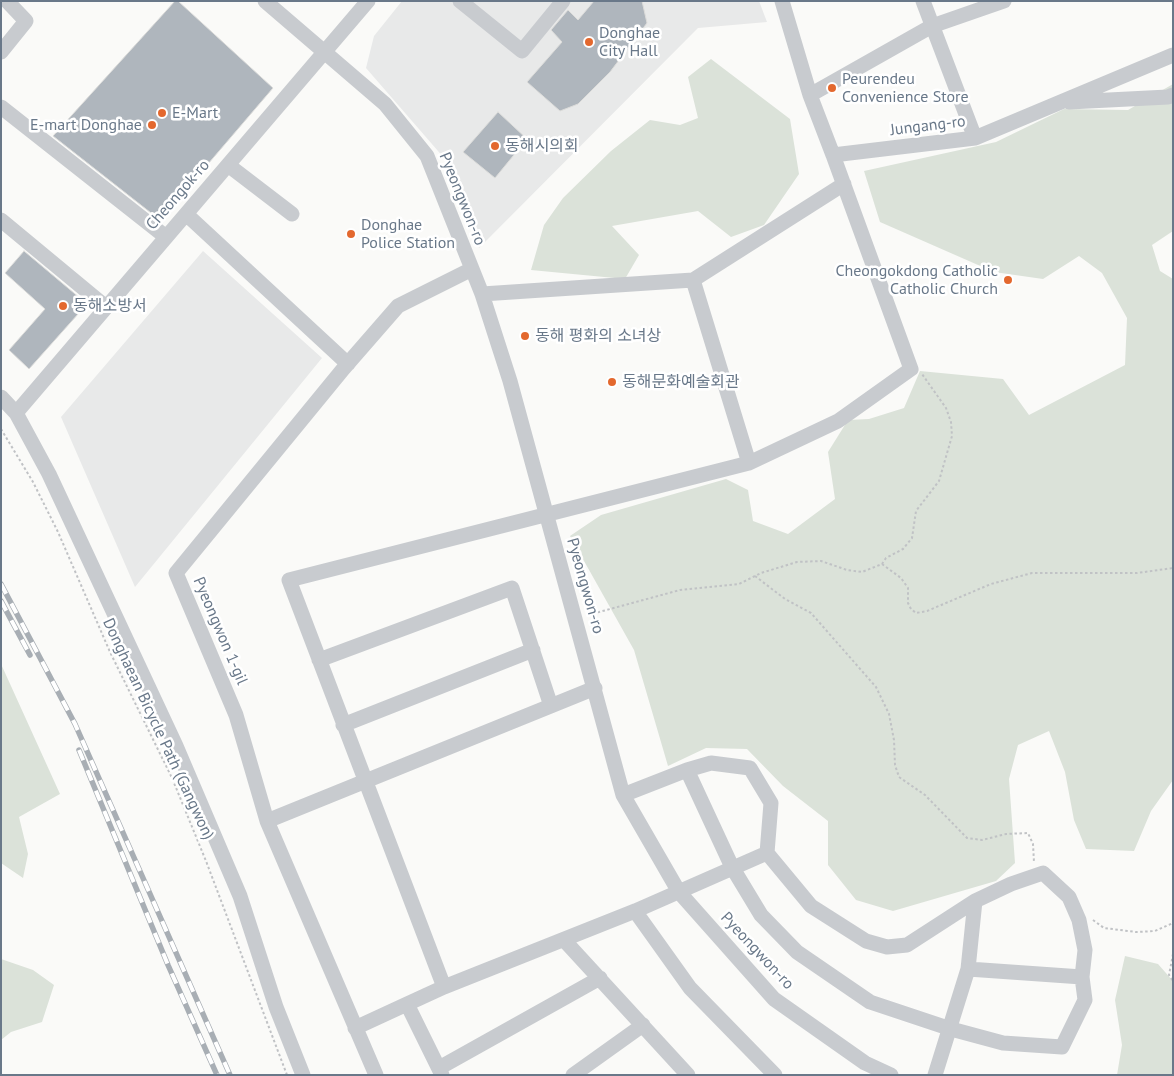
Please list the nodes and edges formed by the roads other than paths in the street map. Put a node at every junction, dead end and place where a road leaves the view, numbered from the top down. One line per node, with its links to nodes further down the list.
1 (7, 1): 11 (street)
2 (265, 1): 10 (street, Pyeongwon-ro)
3 (368, 1): 10 (street, Cheongok-ro)
4 (460, 1): 5 (street)
5 (563, 1)
6 (782, 1): 14 (street)
7 (923, 1): 9 (street)
8 (1004, 1): 9 (street)
9 (932, 26): 14 (street); 17 (street)
10 (323, 51): 19 (street, Cheongok-ro); 25 (street, Pyeongwon-ro)
11 (1, 52)
12 (1173, 55): 15 (street, Jungang-ro)
13 (1173, 94): 15 (street)
14 (810, 95): 18 (street)
15 (1058, 103): 17 (street, Jungang-ro)
16 (1, 107): 24 (street)
17 (975, 138): 18 (street, Jungang-ro)
18 (833, 155): 20 (street)
19 (228, 165): 21 (street, Cheongok-ro); 22 (street)
20 (844, 184): 26 (street); 32 (street)
21 (186, 214): 24 (street, Cheongok-ro); 29 (street)
22 (292, 214)
23 (1, 220): 28 (street)
24 (166, 237): 28 (street, Cheongok-ro)
25 (472, 269): 27 (street, Pyeongwon-ro); 29 (street, Pyeongwon 1-gil)
26 (693, 280): 27 (street); 32 (street)
27 (482, 294): 33 (street, Pyeongwon-ro)
28 (106, 307): 31 (street, Cheongok-ro)
29 (348, 364): 42 (street, Pyeongwon 1-gil)
30 (1, 397): 31 (street)
31 (16, 412): 60 (street)
32 (749, 463): 33 (street)
33 (547, 516): 35 (street); 36 (street, Pyeongwon-ro)
34 (533, 650): 35 (street); 37 (street); 38 (street)
35 (319, 660): 38 (street)
36 (595, 688): 37 (street); 41 (street, Pyeongwon-ro)
37 (551, 706): 40 (street)
38 (343, 725): 40 (street)
39 (687, 770): 41 (street); 43 (street); 44 (street)
40 (365, 782): 42 (street); 52 (street)
41 (623, 795): 45 (street, Pyeongwon-ro)
42 (267, 821): 55 (street, Pyeongwon 1-gil)
43 (767, 853): 44 (street); 46 (street)
44 (732, 867): 45 (street); 56 (street)
45 (679, 892): 47 (street); 63 (street, Pyeongwon-ro)
46 (975, 901): 49 (street); 50 (street)
47 (635, 912): 48 (street); 59 (street)
48 (564, 940): 51 (street); 52 (street)
49 (968, 969): 50 (street); 56 (street)
50 (1082, 977): 56 (street)
51 (600, 978): 54 (street); 57 (street)
52 (444, 987): 53 (street)
53 (407, 1004): 55 (street); 57 (street)
54 (643, 1025): 58 (street); 62 (street)
55 (355, 1028): 61 (street, Pyeongwon 1-gil)
56 (950, 1029): 64 (street)
57 (441, 1072)
58 (683, 1073)
59 (768, 1073)
60 (303, 1075)
61 (376, 1075)
62 (573, 1075)
63 (891, 1075)
64 (935, 1075)

